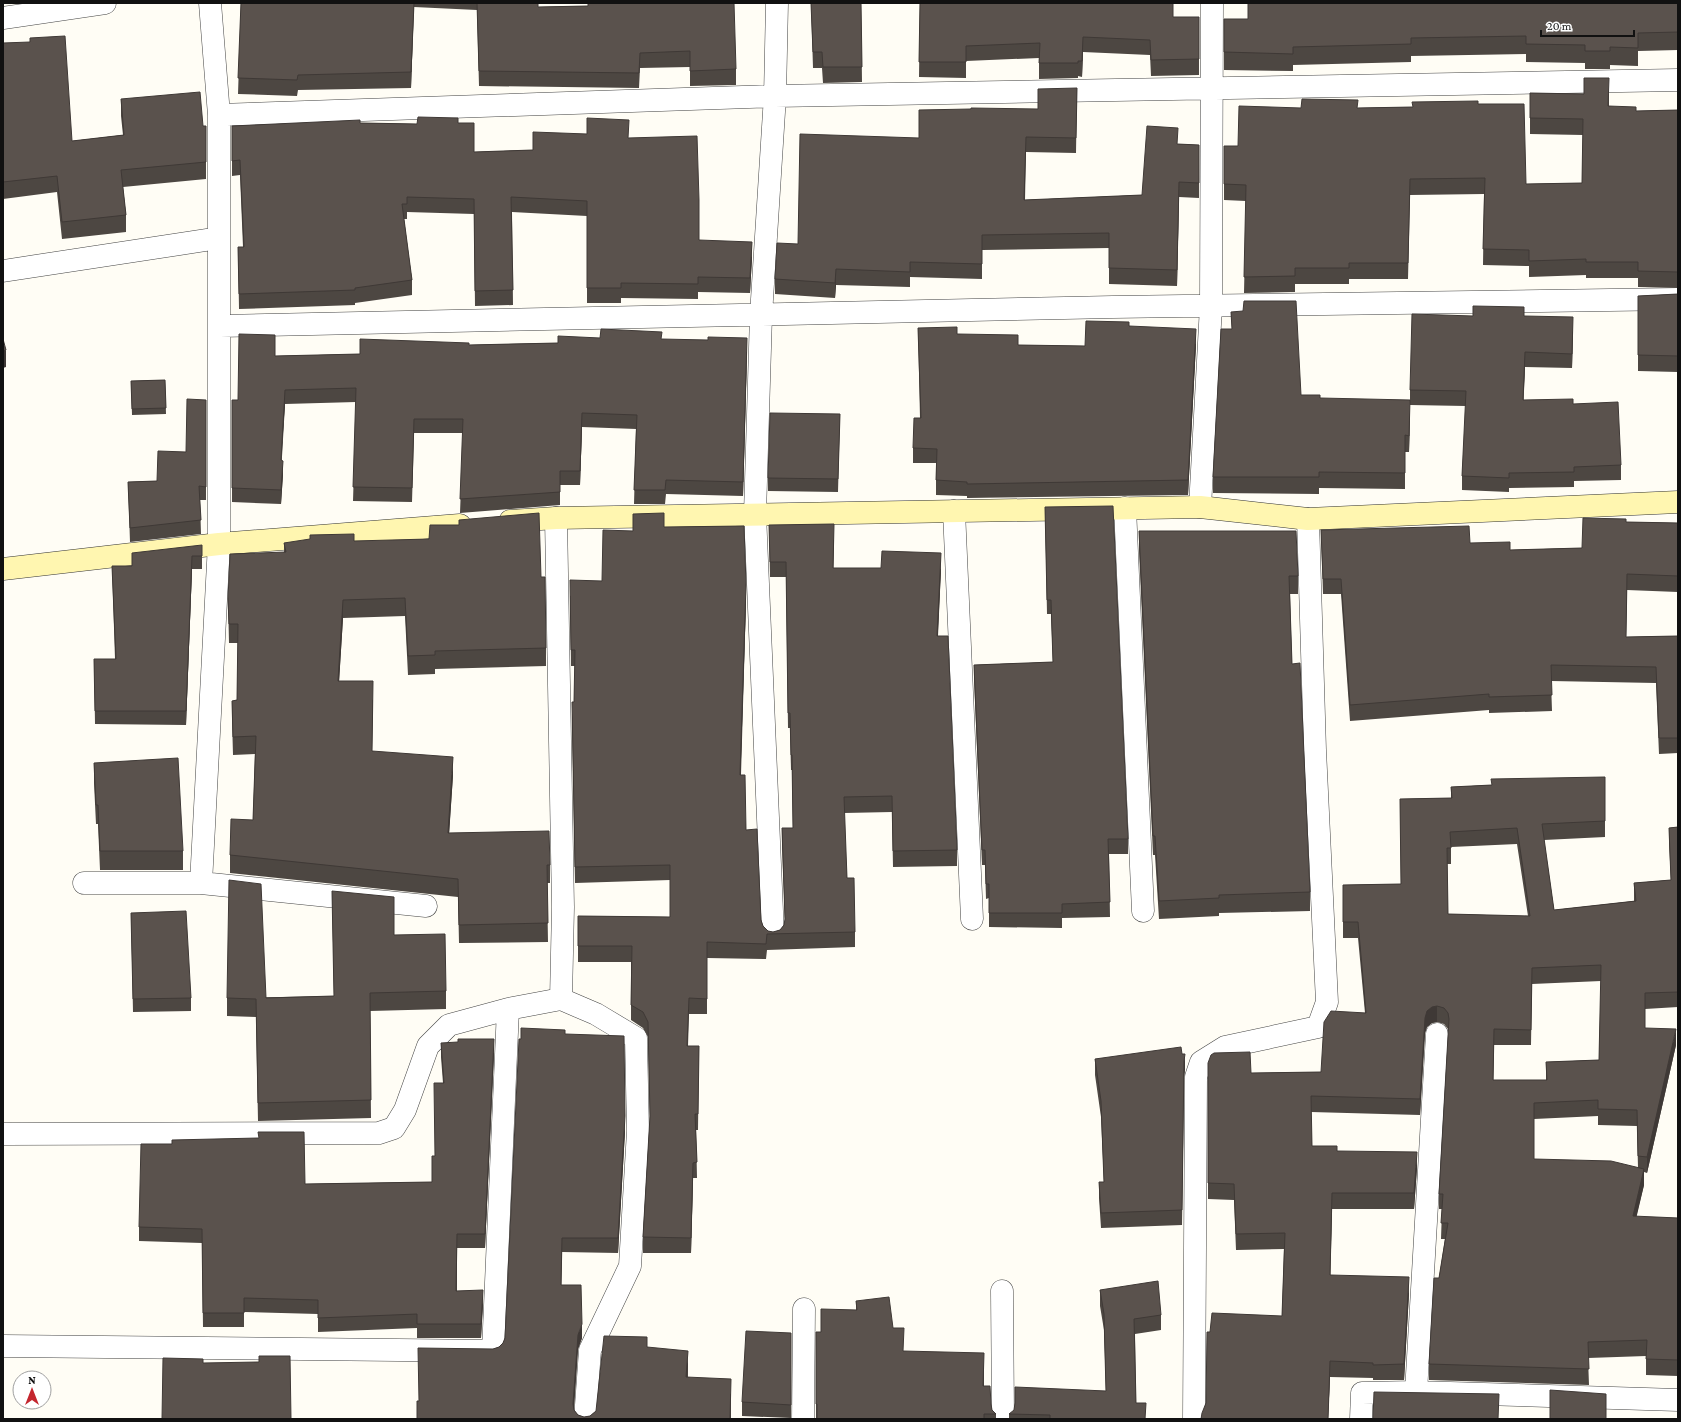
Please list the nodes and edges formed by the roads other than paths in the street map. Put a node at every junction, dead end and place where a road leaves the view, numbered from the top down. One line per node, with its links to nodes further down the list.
1 (105, 3): 5 (street)
2 (210, 3): 9 (street)
3 (777, 3): 8 (street)
4 (1212, 3): 7 (street)
5 (3, 18)
6 (1678, 80): 7 (street)
7 (1211, 87): 8 (street); 13 (street)
8 (775, 96): 9 (street); 14 (street)
9 (219, 115): 10 (street)
10 (219, 238): 11 (street); 15 (street)
11 (3, 271)
12 (1678, 299): 13 (street)
13 (1211, 306): 14 (street); 17 (street)
14 (761, 315): 15 (street); 20 (street)
15 (220, 326): 23 (street)
16 (1678, 502): 22 (street)
17 (1200, 507): 18 (street); 22 (street)
18 (1125, 508): 19 (street); 28 (street)
19 (954, 511): 20 (street); 29 (street)
20 (755, 514): 21 (street); 30 (street)
21 (556, 518): 23 (street); 31 (street)
22 (1308, 519): 43 (street)
23 (219, 544): 24 (street); 26 (street)
24 (3, 570)
25 (84, 883): 26 (street)
26 (201, 883): 27 (street)
27 (426, 906)
28 (1142, 911)
29 (972, 919)
30 (773, 935)
31 (561, 999): 32 (street); 40 (street)
32 (508, 1009): 34 (street); 37 (street)
33 (1437, 1034): 38 (street)
34 (3, 1134)
35 (1002, 1291): 42 (street)
36 (804, 1309): 41 (street)
37 (3, 1346)
38 (1416, 1392): 39 (street); 44 (street)
39 (1678, 1400)
40 (585, 1419)
41 (803, 1419)
42 (1002, 1419)
43 (1194, 1419)
44 (1362, 1419)

